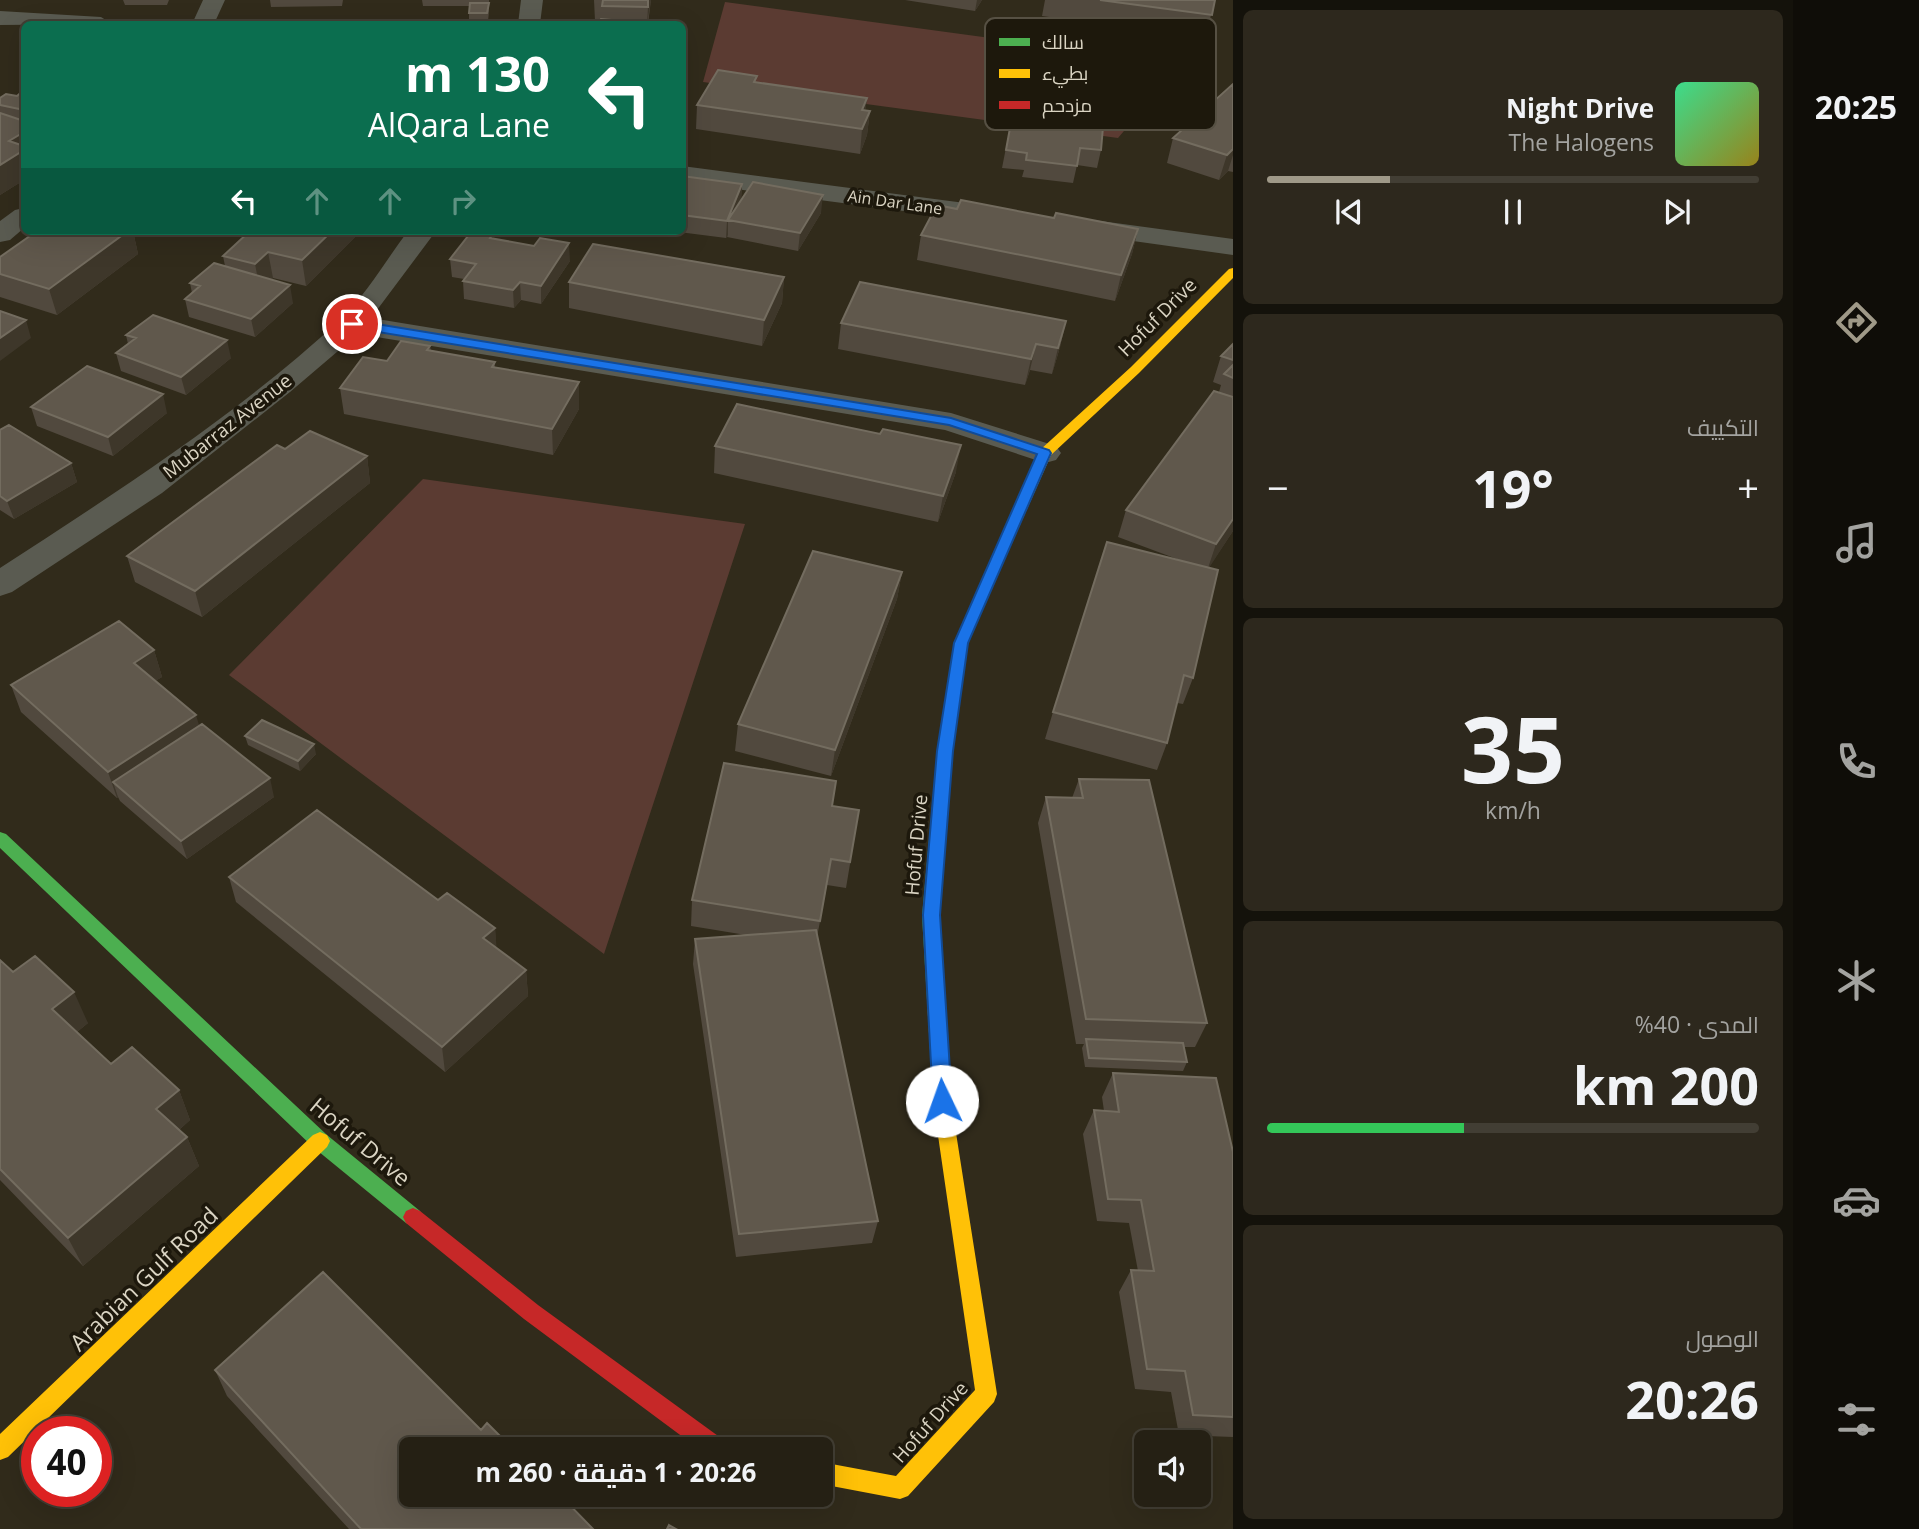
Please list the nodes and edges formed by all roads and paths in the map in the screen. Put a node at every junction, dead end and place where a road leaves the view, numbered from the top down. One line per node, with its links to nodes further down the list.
1 (214, 0): 5 (street)
2 (532, 0): 6 (street)
3 (0, 18): 4 (street)
4 (50, 21)
5 (204, 21)
6 (529, 21)
7 (686, 175): 9 (street, Ain Dar Lane)
8 (21, 218): 11 (street)
9 (1013, 218)
10 (1054, 223): 13 (street)
11 (0, 234)
12 (419, 235): 15 (street, Mubarraz Avenue)
13 (1233, 247)
14 (1233, 271): 16 (street, Hofuf Drive)
15 (352, 324): 16 (street); 17 (street, Mubarraz Avenue)
16 (1045, 453): 22 (street, Hofuf Drive)
17 (0, 584)
18 (0, 838): 19 (street, Hofuf Drive)
19 (320, 1141): 20 (street, Hofuf Drive); 21 (street, Arabian Gulf Road)
20 (701, 1437)
21 (0, 1449)
22 (833, 1475)

